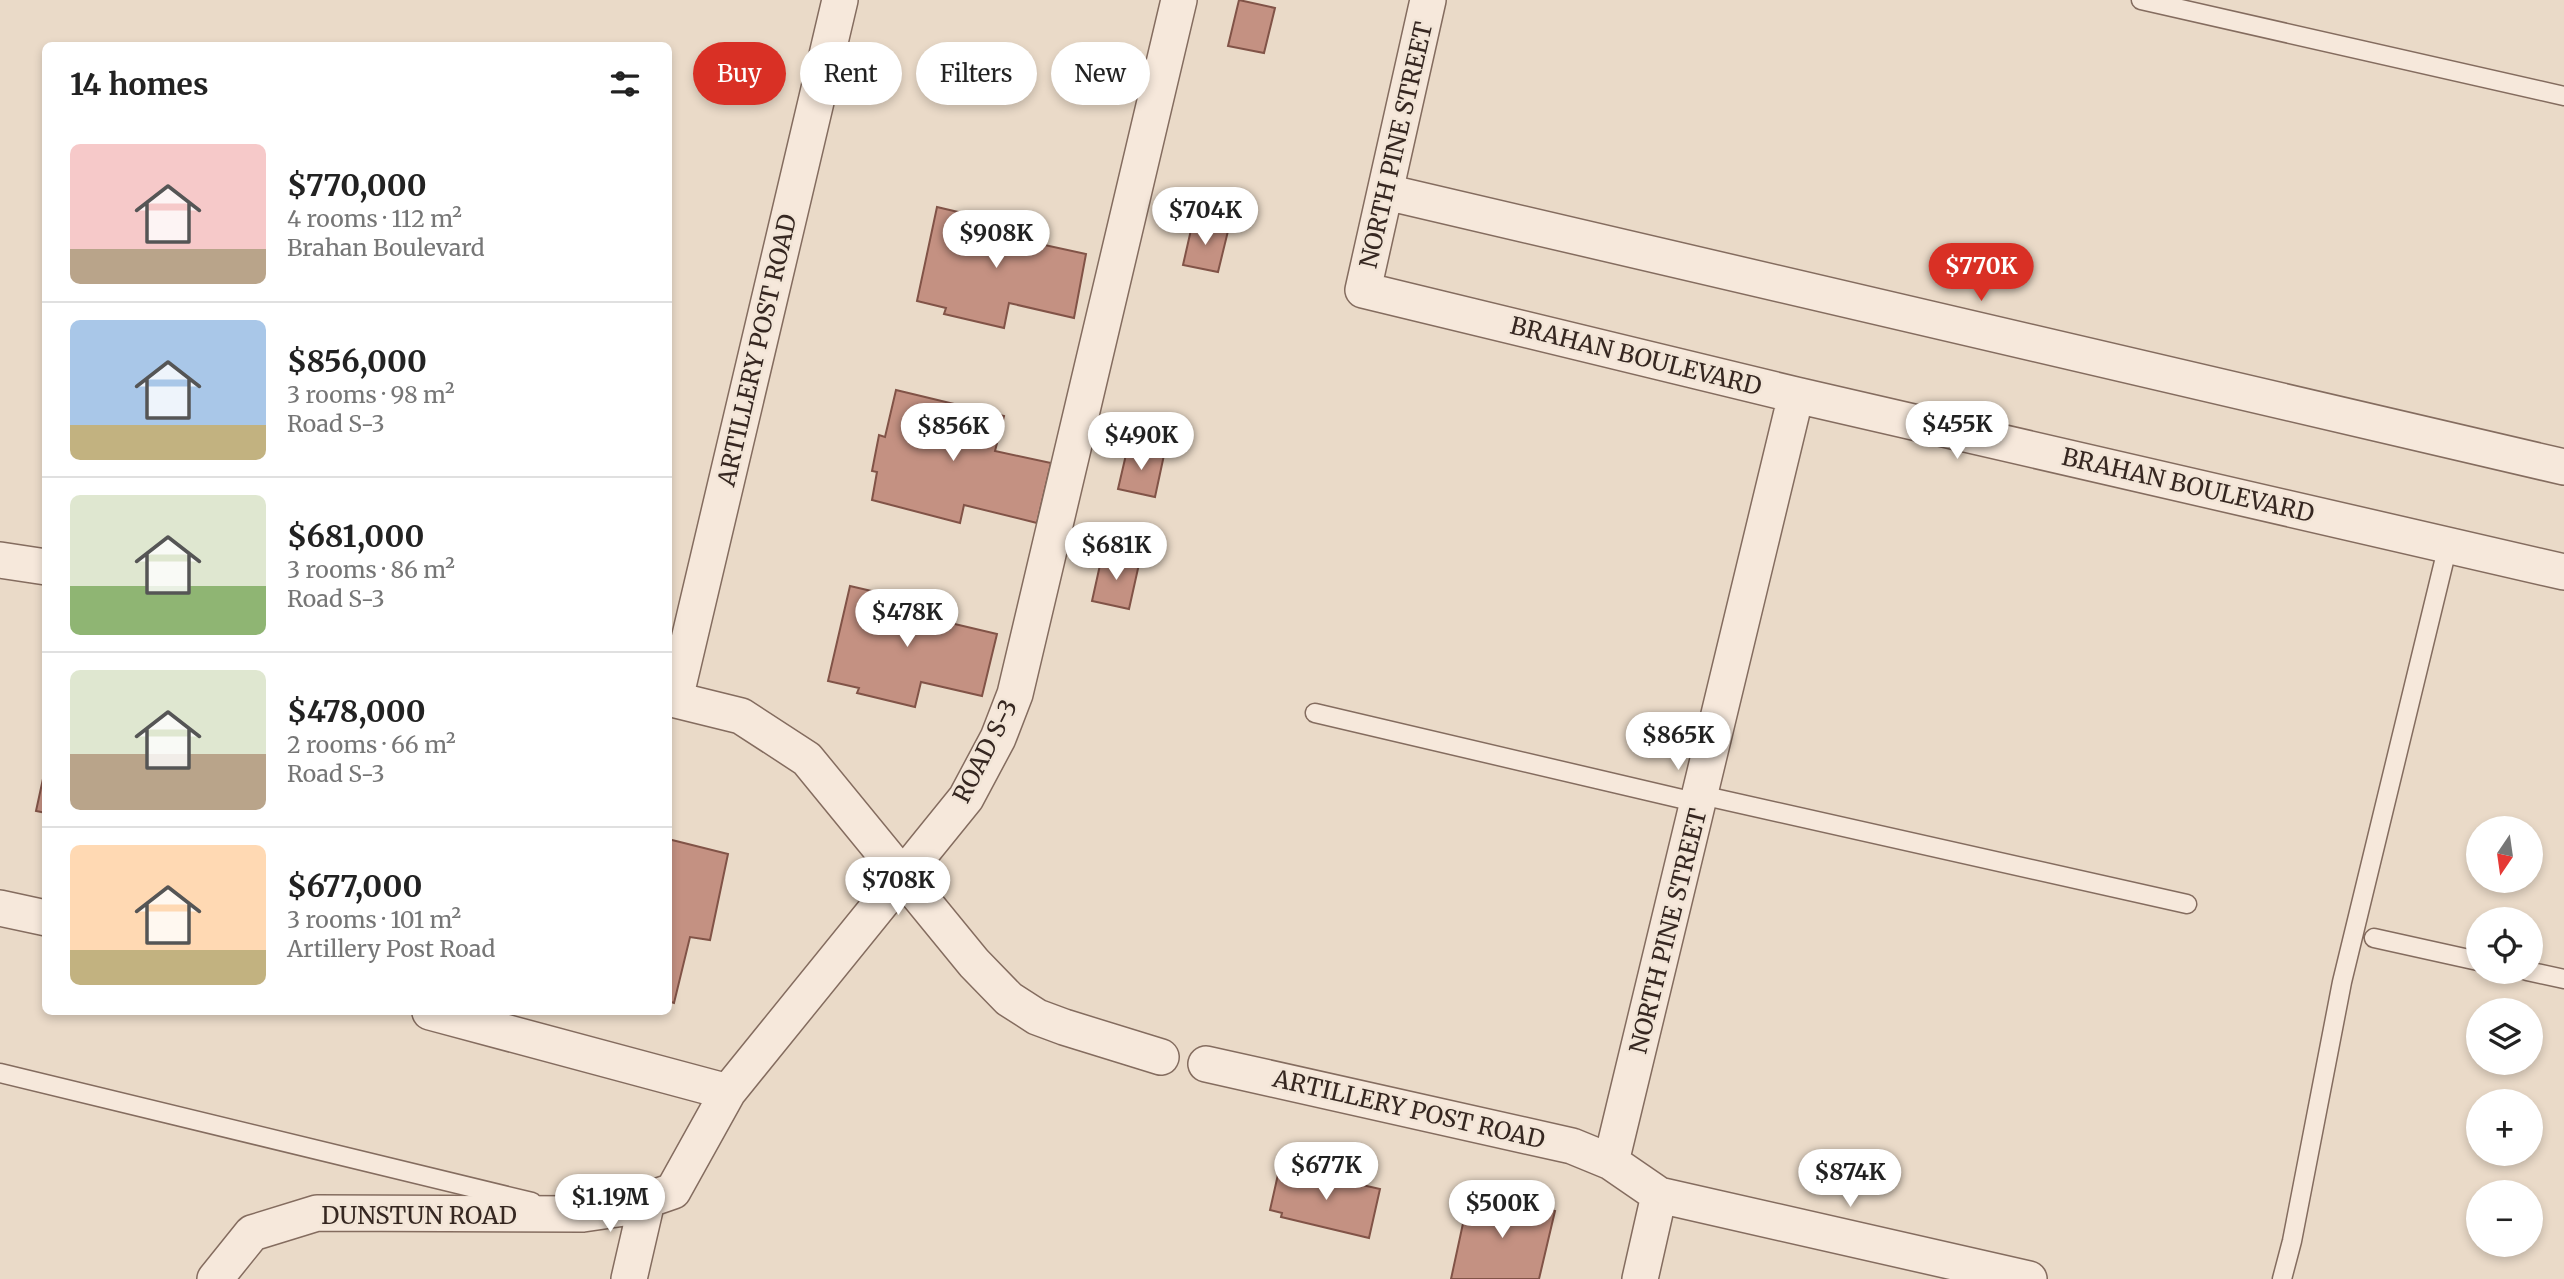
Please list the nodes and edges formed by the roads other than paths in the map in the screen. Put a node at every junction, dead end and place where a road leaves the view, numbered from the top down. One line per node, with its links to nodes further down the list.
1 (840, 0): 14 (street, ARTILLERY POST ROAD)
2 (1179, 0): 17 (street, ROAD S-3)
3 (1428, 0): 6 (street, NORTH PINE STREET)
4 (2141, 0): 5 (lane)
5 (2564, 96)
6 (1386, 192): 7 (street, NORTH PINE STREET); 9 (street)
7 (1363, 290): 8 (street, BRAHAN BOULEVARD)
8 (1796, 395): 10 (street, BRAHAN BOULEVARD); 16 (street, NORTH PINE STREET)
9 (2564, 467)
10 (2448, 545): 13 (street, BRAHAN BOULEVARD); 38 (lane)
11 (0, 560): 12 (street)
12 (42, 566)
13 (2564, 572)
14 (672, 699): 17 (street, ARTILLERY POST ROAD)
15 (1315, 713): 16 (lane)
16 (1700, 799): 18 (lane); 30 (street, NORTH PINE STREET)
17 (902, 878): 26 (street, ARTILLERY POST ROAD); 29 (street, ROAD S-3)
18 (2187, 904)
19 (0, 908): 20 (street)
20 (42, 917)
21 (2374, 938): 22 (lane)
22 (2466, 958)
23 (2543, 974): 24 (lane)
24 (2564, 979)
25 (441, 1015): 29 (street)
26 (1161, 1057)
27 (1206, 1064): 30 (street, ARTILLERY POST ROAD)
28 (0, 1073): 33 (lane)
29 (727, 1092): 32 (street, DUNSTUN ROAD)
30 (1611, 1162): 31 (street)
31 (1659, 1195): 36 (street); 37 (street)
32 (647, 1201): 33 (street, DUNSTUN ROAD); 35 (street)
33 (583, 1214): 34 (street, DUNSTUN ROAD)
34 (215, 1279)
35 (629, 1279)
36 (1640, 1279)
37 (2029, 1279)
38 (2282, 1279)

